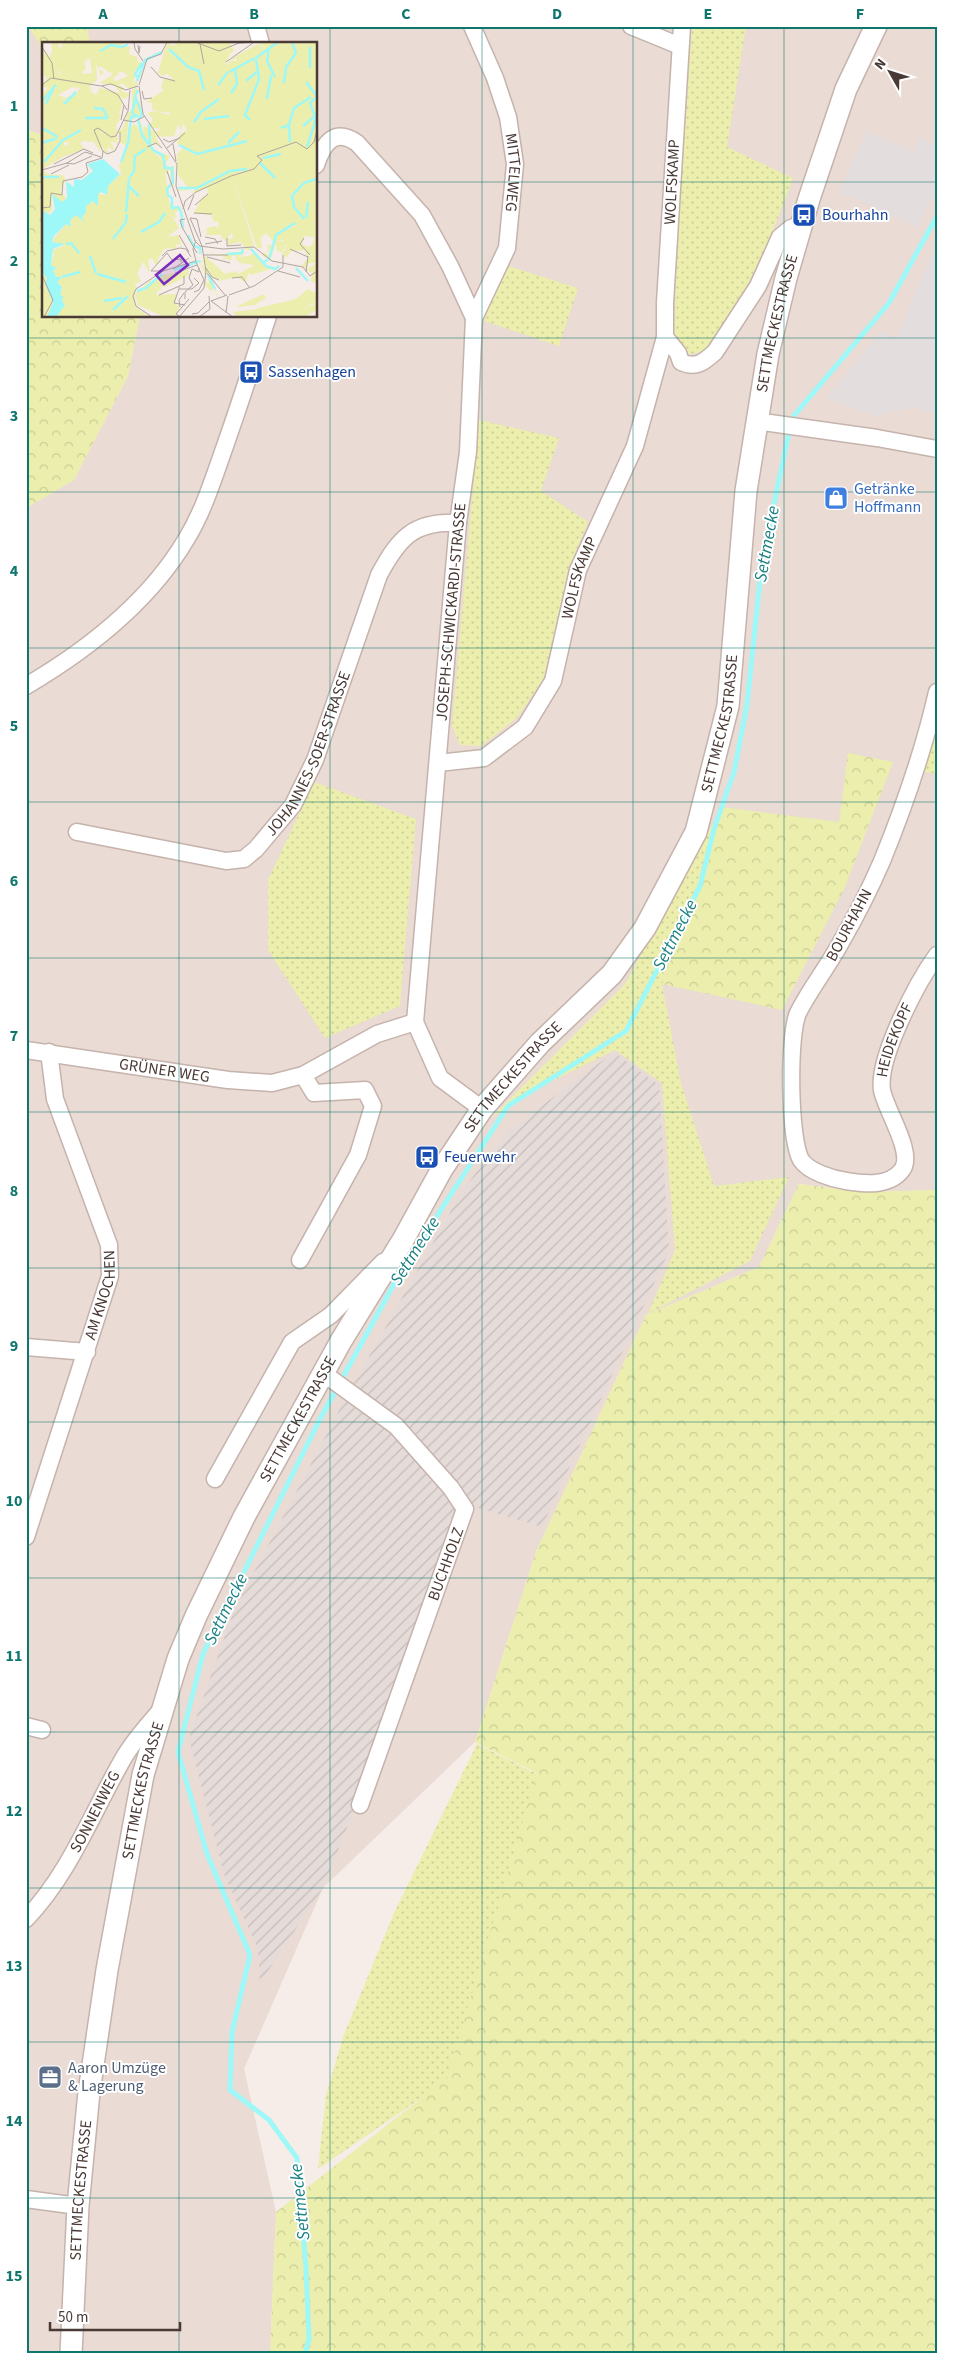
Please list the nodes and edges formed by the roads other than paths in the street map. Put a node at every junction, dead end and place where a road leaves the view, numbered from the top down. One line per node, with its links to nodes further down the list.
1 (256, 26): 6 (street)
2 (472, 26): 11 (street, MITTELWEG)
3 (631, 26): 7 (street)
4 (682, 26): 7 (street, WOLFSKAMP)
5 (876, 26): 9 (street, SETTMECKESTRASSE)
6 (260, 42)
7 (680, 46): 12 (street, WOLFSKAMP)
8 (318, 161): 11 (street, JOSEPH-SCHWICKARDI-STRASSE)
9 (801, 225): 12 (street); 13 (street, SETTMECKESTRASSE)
10 (267, 318): 16 (street)
11 (474, 318): 15 (street, JOSEPH-SCHWICKARDI-STRASSE)
12 (665, 337): 18 (street, WOLFSKAMP)
13 (766, 423): 14 (street); 25 (street, SETTMECKESTRASSE)
14 (937, 449)
15 (458, 523): 18 (street, JOSEPH-SCHWICKARDI-STRASSE); 19 (street, JOHANNES-SOER-STRASSE)
16 (26, 686)
17 (937, 692): 26 (street, BOURHAHN)
18 (438, 763): 21 (street, JOSEPH-SCHWICKARDI-STRASSE)
19 (77, 832)
20 (937, 955): 26 (street, HEIDEKOPF)
21 (415, 1022): 24 (street, GRÜNER WEG); 25 (street, JOSEPH-SCHWICKARDI-STRASSE)
22 (26, 1050): 23 (street, GRÜNER WEG)
23 (49, 1052): 24 (street, GRÜNER WEG); 30 (street, AM KNOCHEN)
24 (303, 1075): 28 (street)
25 (482, 1108): 27 (street, SETTMECKESTRASSE)
26 (801, 1160)
27 (403, 1240): 31 (street, SETTMECKESTRASSE); 32 (street)
28 (300, 1260)
29 (26, 1347): 30 (street)
30 (88, 1352): 33 (street, AM KNOCHEN)
31 (328, 1376): 34 (street, SETTMECKESTRASSE); 35 (street, BUCHHOLZ)
32 (215, 1479)
33 (26, 1537)
34 (163, 1707): 36 (street, SONNENWEG); 38 (street, SETTMECKESTRASSE)
35 (360, 1805)
36 (26, 1918)
37 (26, 2199): 38 (street)
38 (78, 2206): 39 (street, SETTMECKESTRASSE)
39 (71, 2354)

